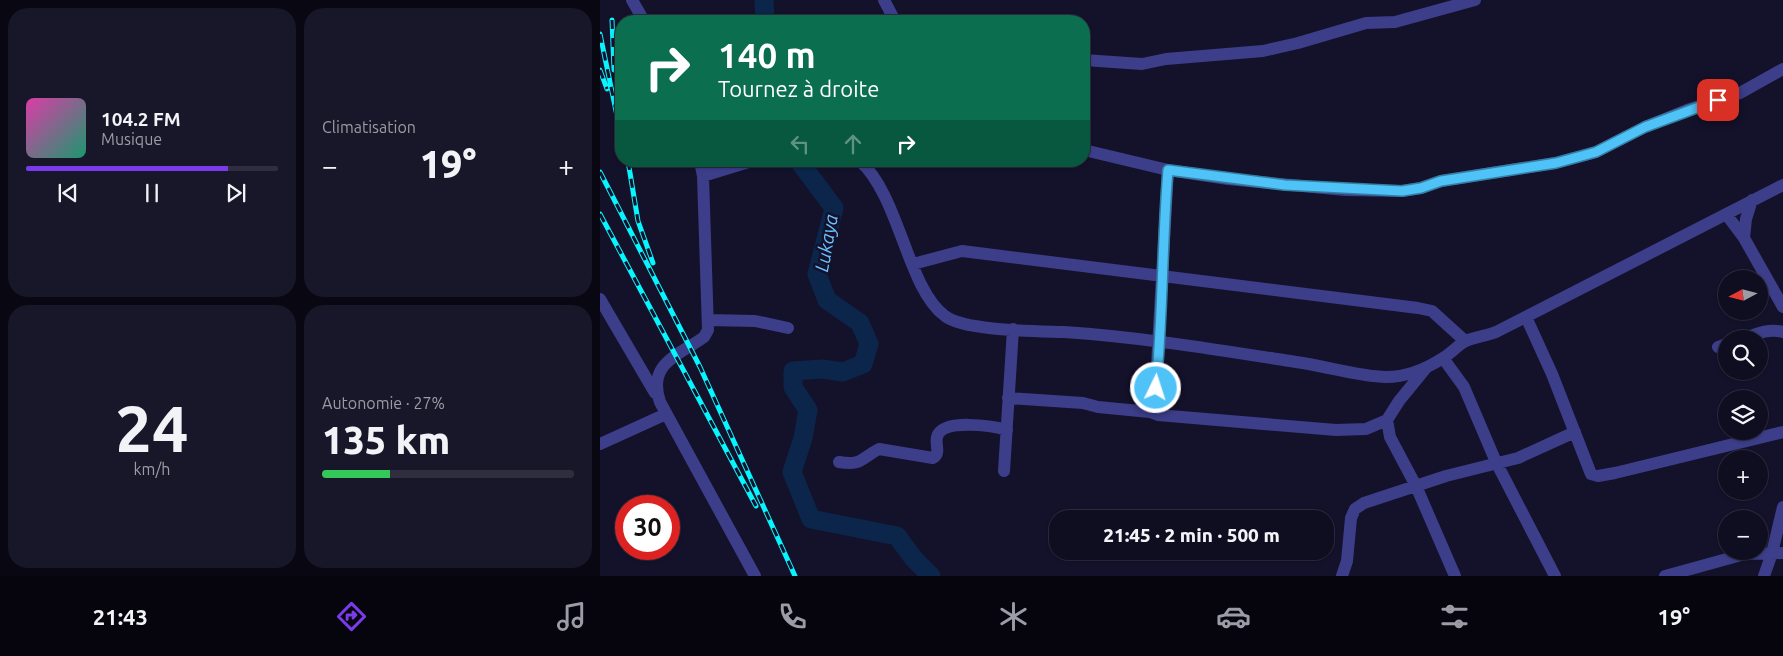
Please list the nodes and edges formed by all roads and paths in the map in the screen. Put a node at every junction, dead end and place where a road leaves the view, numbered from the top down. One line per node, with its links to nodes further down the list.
1 (632, 0): 4 (street)
2 (884, 0): 5 (street)
3 (1476, 0): 6 (street)
4 (641, 15)
5 (892, 15)
6 (1090, 60)
7 (1783, 70): 12 (street)
8 (1090, 151): 12 (street)
9 (701, 167): 13 (street)
10 (732, 167): 13 (street)
11 (866, 167): 18 (street)
12 (1168, 170): 19 (street)
13 (703, 176): 23 (street)
14 (1783, 185): 15 (street)
15 (1752, 200): 16 (street); 17 (street)
16 (1726, 214): 17 (street); 22 (street)
17 (1744, 238): 21 (street)
18 (913, 264): 19 (street); 25 (street)
19 (1163, 277): 28 (street); 29 (street)
20 (600, 299): 33 (street)
21 (1783, 307)
22 (1526, 317): 28 (street); 38 (street)
23 (708, 320): 24 (street); 33 (street)
24 (788, 328)
25 (1013, 329): 29 (street); 32 (street)
26 (1768, 331): 27 (street)
27 (1783, 332)
28 (1465, 341): 30 (street)
29 (1159, 344): 31 (street); 35 (street)
30 (1443, 358): 31 (street); 42 (street)
31 (1426, 368): 36 (street)
32 (1008, 398): 35 (street); 37 (street)
33 (660, 402): 34 (street)
34 (666, 414): 40 (street); 47 (street)
35 (1158, 415): 36 (street)
36 (1387, 420): 44 (street)
37 (1007, 430): 41 (street); 43 (street)
38 (1575, 432): 39 (street); 42 (street)
39 (1783, 432)
40 (600, 444)
41 (839, 462)
42 (1496, 462): 44 (street); 50 (street)
43 (1004, 471)
44 (1416, 486): 48 (street); 49 (street)
45 (1783, 507): 46 (street)
46 (1778, 553): 51 (street); 52 (street)
47 (755, 576)
48 (1342, 576)
49 (1455, 576)
50 (1555, 576)
51 (1666, 576)
52 (1764, 576)

